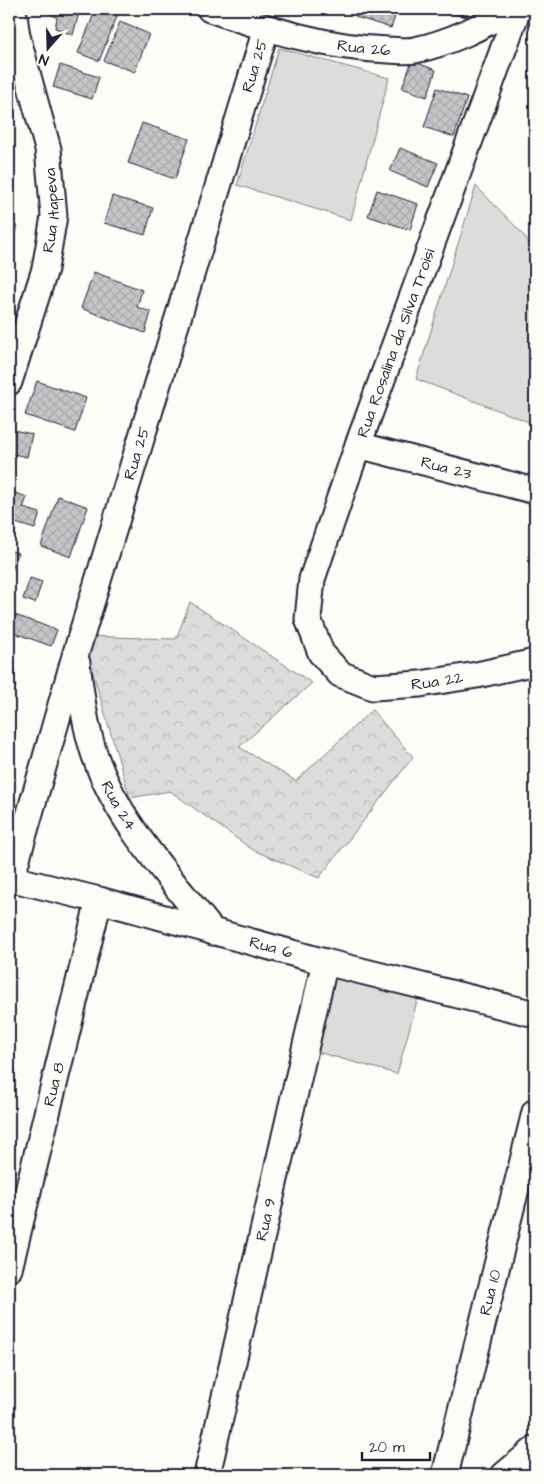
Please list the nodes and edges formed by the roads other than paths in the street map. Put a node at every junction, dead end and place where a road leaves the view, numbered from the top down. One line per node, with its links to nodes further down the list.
1 (13, 9): 6 (street, Rua Itapeva)
2 (210, 9): 5 (street, Rua 26)
3 (513, 9): 5 (street, Rua 26)
4 (518, 9): 8 (street, Rua Rosalina da Silva Troisi)
5 (266, 28): 10 (street, Rua 25)
6 (13, 37): 7 (street, Rua Itapeva)
7 (9, 382)
8 (358, 445): 9 (street, Rua 23); 12 (street, Rua Rosalina da Silva Troisi)
9 (535, 491)
10 (75, 656): 13 (street, Rua 25); 15 (street, Rua 24)
11 (535, 662): 12 (street, Rua 22)
12 (340, 674)
13 (10, 878): 14 (street, Rua 6)
14 (99, 900): 15 (street, Rua 6); 19 (street, Rua 8)
15 (213, 932): 16 (street, Rua 6)
16 (325, 962): 17 (street, Rua 6); 21 (street, Rua 9)
17 (530, 1005)
18 (535, 1112): 22 (street, Rua 10)
19 (9, 1269)
20 (535, 1450): 23 (street)
21 (207, 1475)
22 (445, 1475)
23 (504, 1475)

